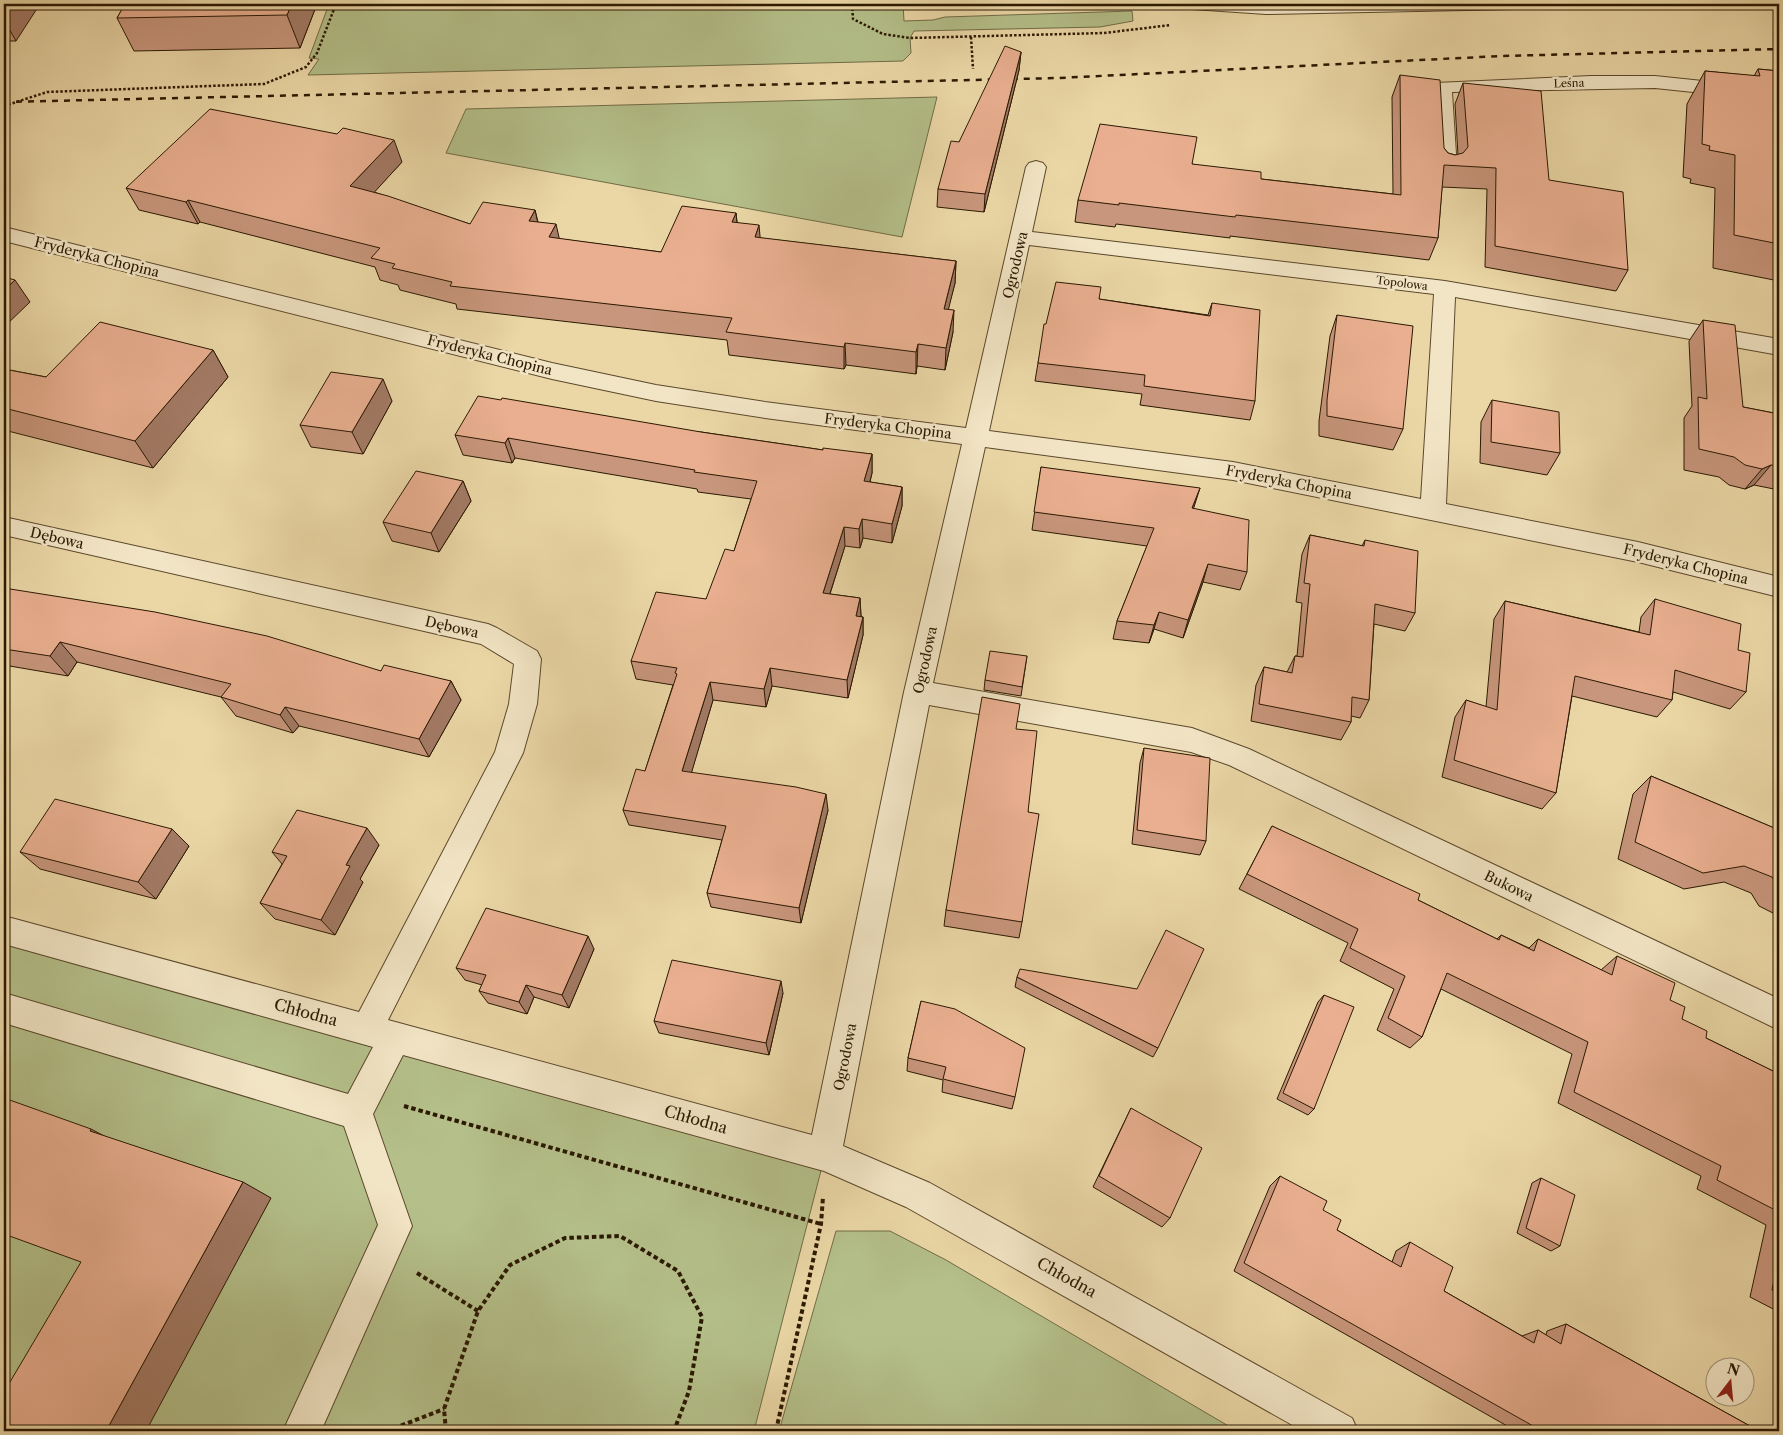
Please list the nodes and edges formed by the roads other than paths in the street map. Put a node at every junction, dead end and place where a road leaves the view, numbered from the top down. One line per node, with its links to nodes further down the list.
1 (1515, 4): 2 (street)
2 (1197, 5)
3 (1779, 95): 5 (street, Leśna)
4 (1036, 167): 7 (street, Ogrodowa)
5 (1447, 169)
6 (4, 234): 10 (street, Fryderyka Chopina)
7 (1021, 237): 8 (street, Topolowa); 10 (street, Ogrodowa)
8 (1445, 288): 9 (street, Topolowa); 11 (street)
9 (1779, 348)
10 (974, 437): 11 (street, Fryderyka Chopina); 14 (street, Ogrodowa)
11 (1433, 511): 13 (street, Fryderyka Chopina)
12 (4, 526): 18 (street, Dębowa)
13 (1779, 587)
14 (918, 692): 17 (street, Bukowa); 20 (street, Ogrodowa)
15 (4, 930): 18 (street, Chłodna)
16 (4, 1008): 19 (street)
17 (1779, 1015)
18 (381, 1032): 19 (street); 20 (street, Chłodna)
19 (360, 1104): 21 (street)
20 (826, 1155): 22 (street, Chłodna)
21 (302, 1431)
22 (1339, 1431)

